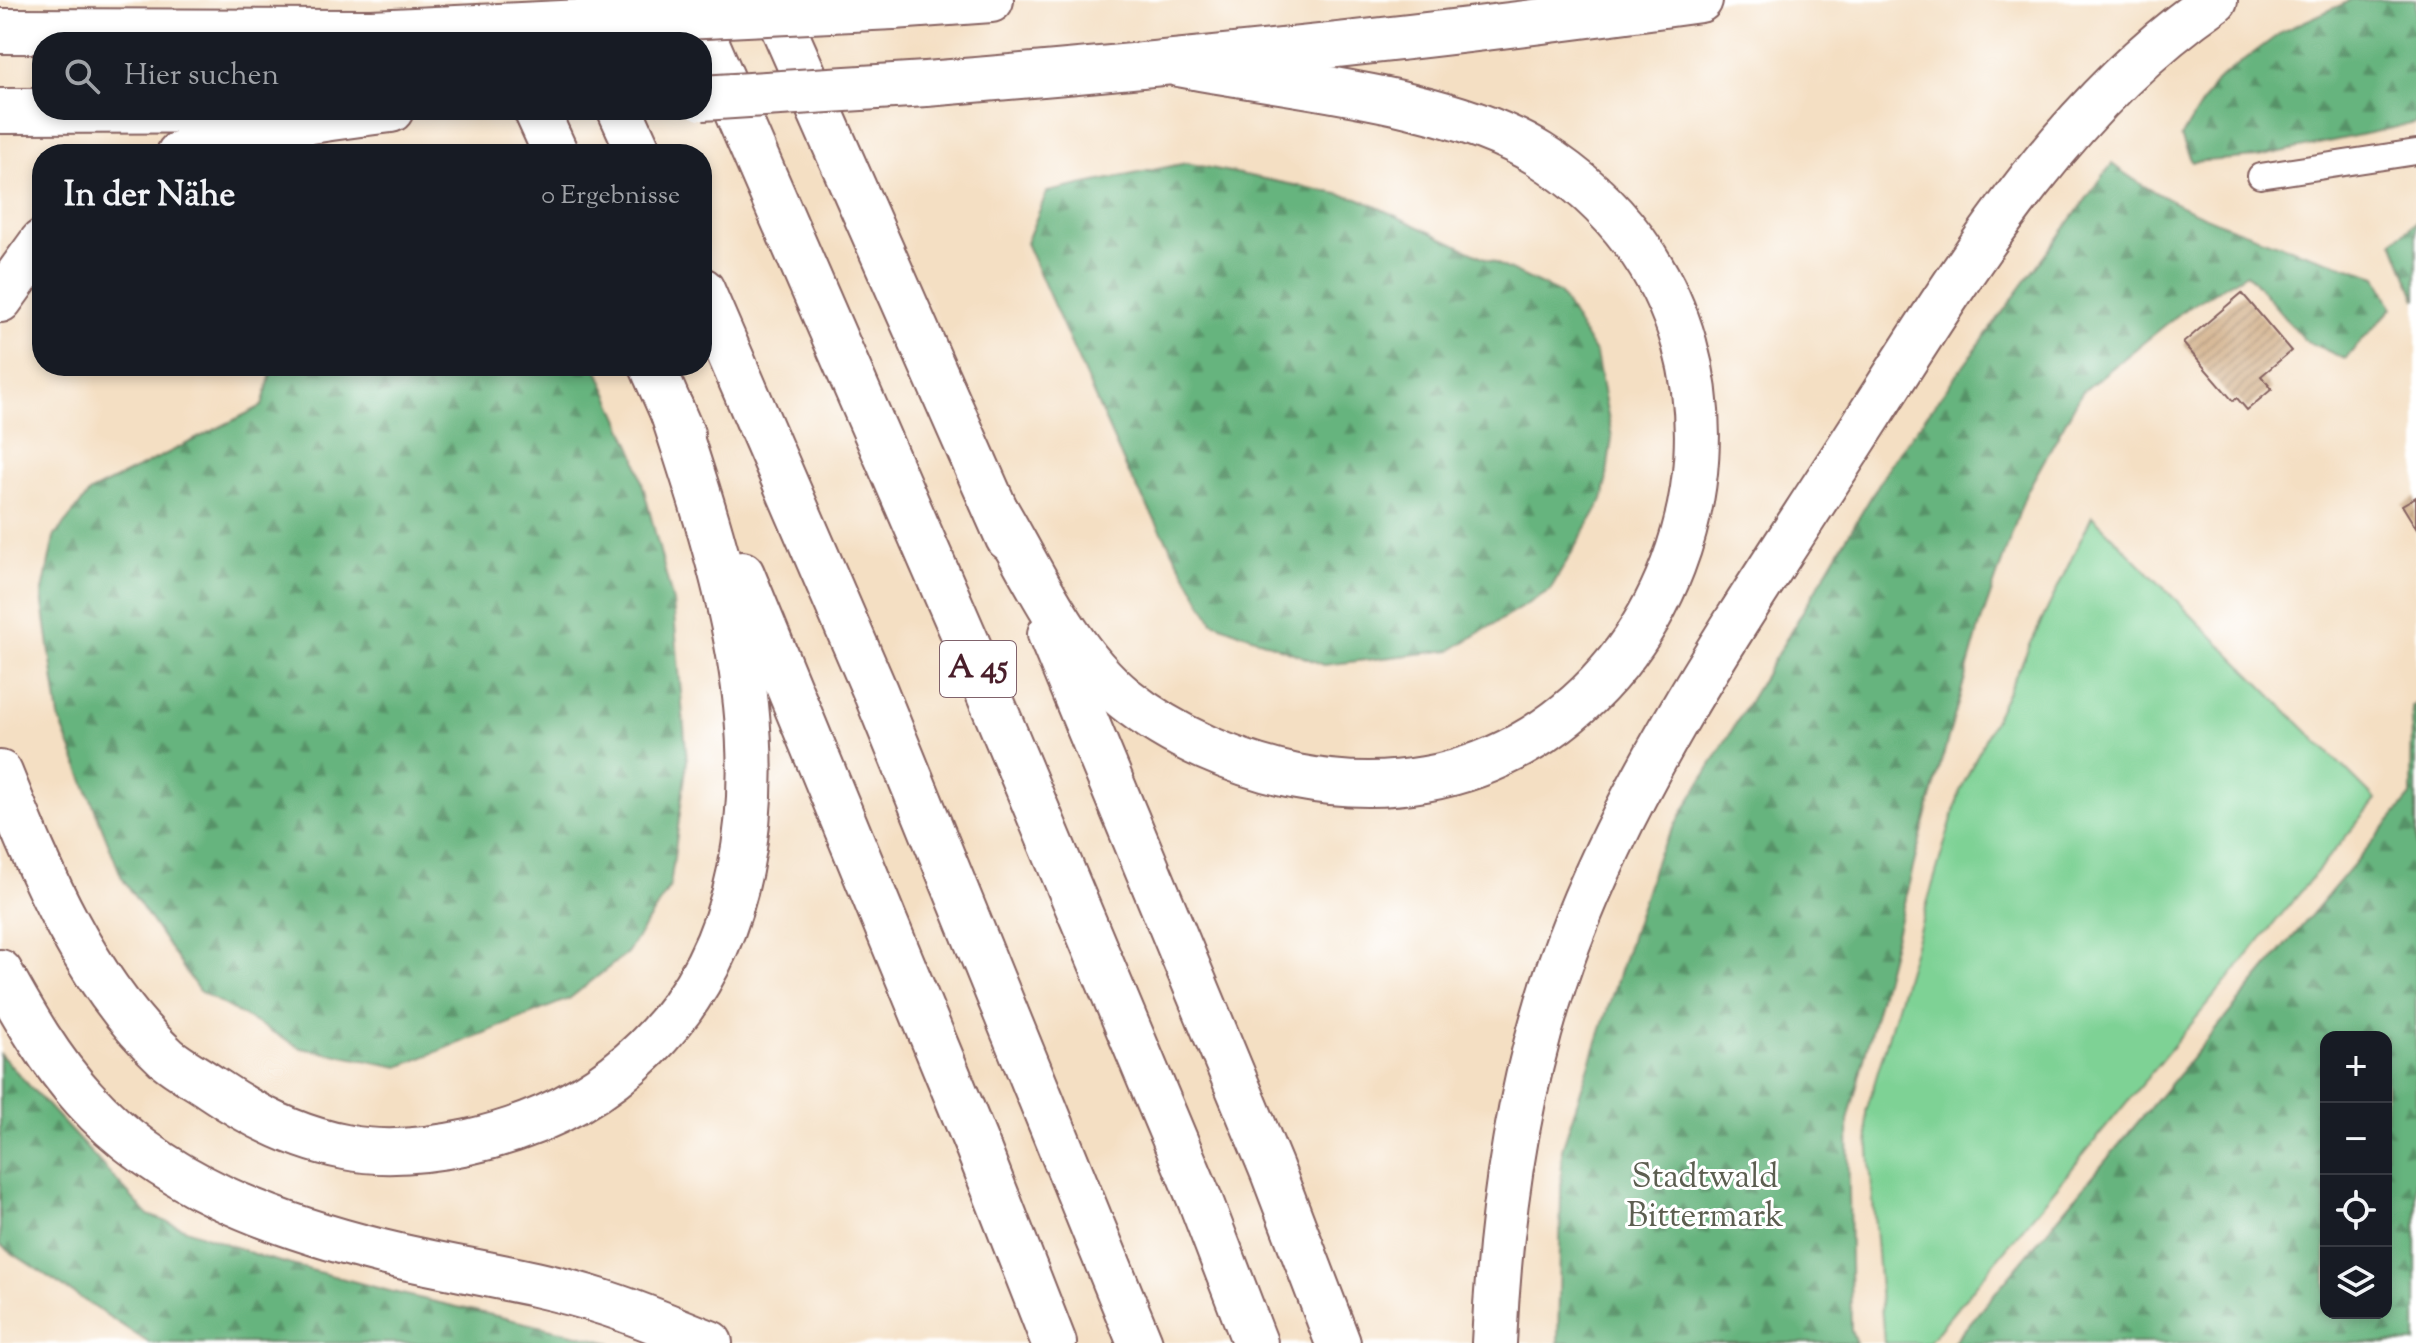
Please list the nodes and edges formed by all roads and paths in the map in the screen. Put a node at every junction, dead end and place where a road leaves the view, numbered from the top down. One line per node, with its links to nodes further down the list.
1 (486, 0): 9 (highway)
2 (570, 0): 10 (highway)
3 (688, 0): 11 (highway, A 45)
4 (771, 0): 30 (highway)
5 (991, 0): 8 (highway, bridge)
6 (1700, 0): 13 (highway)
7 (2215, 0): 38 (highway)
8 (0, 31)
9 (500, 32)
10 (584, 32)
11 (702, 32)
12 (712, 55): 36 (highway, A 45)
13 (1178, 64): 14 (highway, bridge); 30 (highway)
14 (712, 97)
15 (0, 111): 16 (highway)
16 (32, 111)
17 (312, 120): 20 (highway)
18 (541, 120): 21 (highway)
19 (625, 120): 22 (highway)
20 (206, 144)
21 (551, 144)
22 (635, 144)
23 (2416, 152): 24 (lane)
24 (2260, 176)
25 (32, 256): 26 (highway)
26 (0, 300)
27 (712, 313): 35 (highway)
28 (657, 376): 29 (highway)
29 (671, 408): 31 (highway); 34 (highway)
30 (997, 512): 37 (highway)
31 (0, 773)
32 (0, 972): 33 (highway)
33 (710, 1343)
34 (1054, 1343)
35 (1140, 1343)
36 (1255, 1343)
37 (1338, 1343)
38 (1494, 1343)

